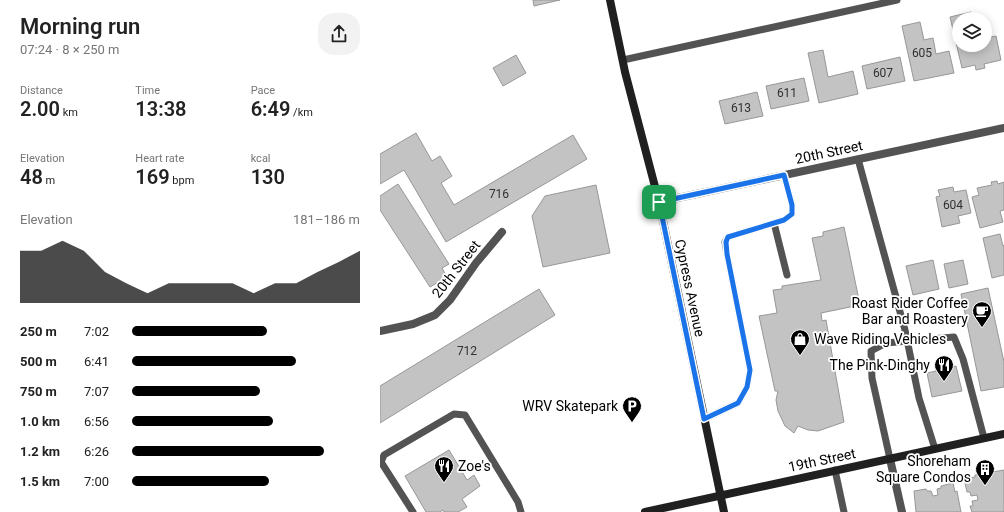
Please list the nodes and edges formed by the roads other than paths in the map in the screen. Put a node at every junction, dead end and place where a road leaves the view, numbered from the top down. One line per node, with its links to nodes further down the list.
1 (610, 0): 3 (street, Cypress Avenue)
2 (897, 0): 3 (lane)
3 (623, 60): 7 (street, Cypress Avenue)
4 (1004, 128): 5 (street, 20th Street)
5 (858, 159): 6 (street, 20th Street); 12 (lane)
6 (784, 175): 7 (street, 20th Street); 8 (lane)
7 (659, 202): 13 (street, Cypress Avenue)
8 (774, 223): 10 (lane); 13 (lane)
9 (502, 232): 11 (street, 20th Street)
10 (787, 276)
11 (380, 331)
12 (907, 341): 15 (lane); 16 (lane); 17 (lane)
13 (704, 419): 19 (street, Cypress Avenue)
14 (1004, 434): 15 (street, 19th Street)
15 (984, 438): 16 (street, 19th Street)
16 (935, 449): 17 (street, 19th Street)
17 (890, 458): 18 (street, 19th Street); 25 (street)
18 (835, 470): 19 (street, 19th Street); 24 (lane)
19 (720, 495): 22 (street, 19th Street); 23 (street, Cypress Avenue)
20 (413, 512): 21 (lane)
21 (520, 512)
22 (645, 512)
23 (724, 512)
24 (844, 512)
25 (902, 512)

